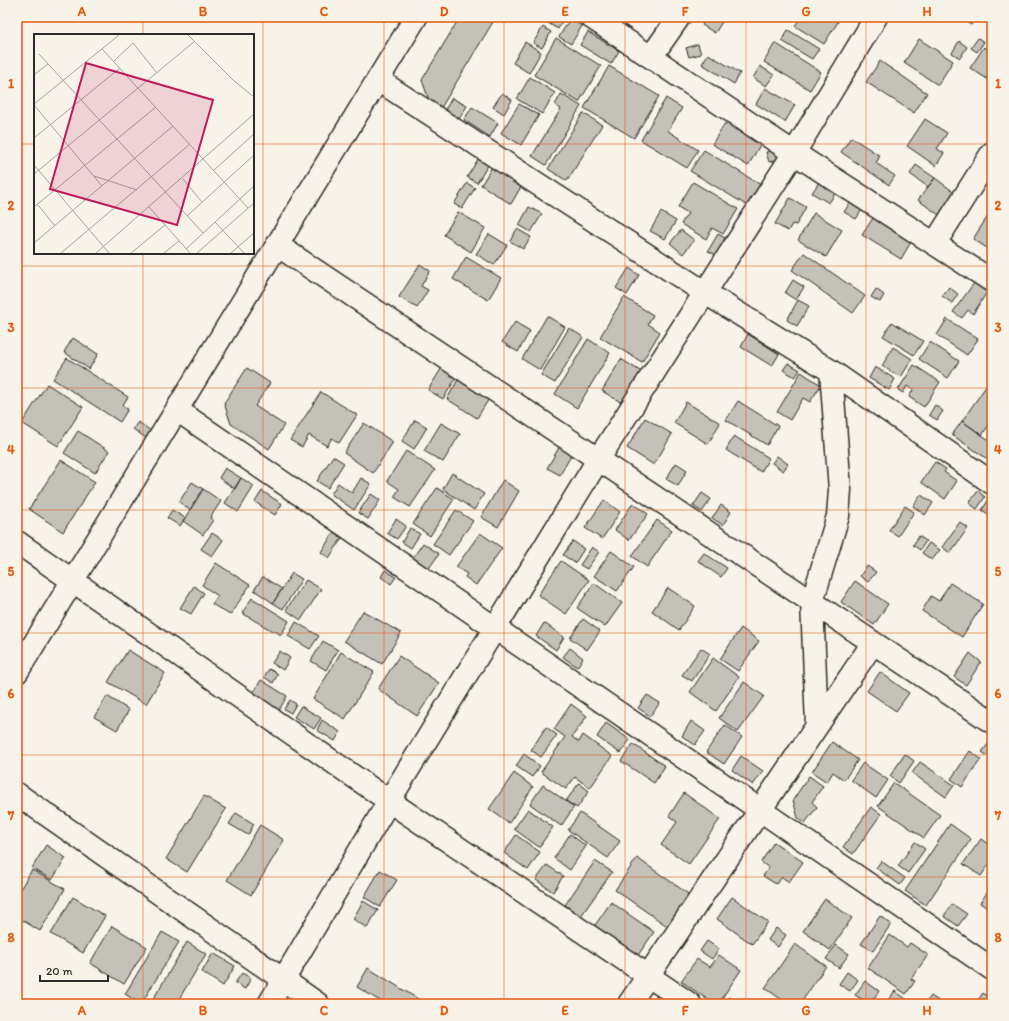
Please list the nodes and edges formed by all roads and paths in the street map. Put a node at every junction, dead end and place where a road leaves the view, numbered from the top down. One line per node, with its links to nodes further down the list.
1 (416, 17): 6 (street)
2 (591, 17): 5 (street)
3 (679, 17): 5 (street)
4 (876, 17): 7 (street)
5 (651, 57): 7 (street)
6 (378, 80): 10 (street); 12 (street)
7 (794, 153): 9 (street); 12 (street)
8 (992, 153): 9 (street)
9 (934, 243): 11 (street)
10 (277, 245): 14 (street); 15 (street)
11 (992, 281)
12 (704, 292): 13 (street); 15 (street)
13 (831, 371): 16 (street); 19 (street)
14 (176, 410): 18 (street); 20 (street)
15 (598, 460): 19 (street); 20 (street)
16 (992, 483)
17 (17, 542): 18 (street)
18 (73, 580): 22 (street); 26 (street)
19 (812, 602): 21 (street); 24 (street)
20 (496, 629): 26 (street); 27 (street)
21 (873, 643): 23 (street); 24 (street)
22 (17, 672)
23 (992, 722)
24 (817, 726): 27 (street)
25 (17, 794): 30 (street)
26 (389, 801): 29 (street); 30 (street)
27 (760, 810): 28 (street); 29 (street)
28 (992, 969)
29 (648, 976): 33 (street); 34 (street)
30 (283, 980): 31 (street); 32 (street)
31 (269, 1004)
32 (318, 1004)
33 (629, 1004)
34 (690, 1004)

